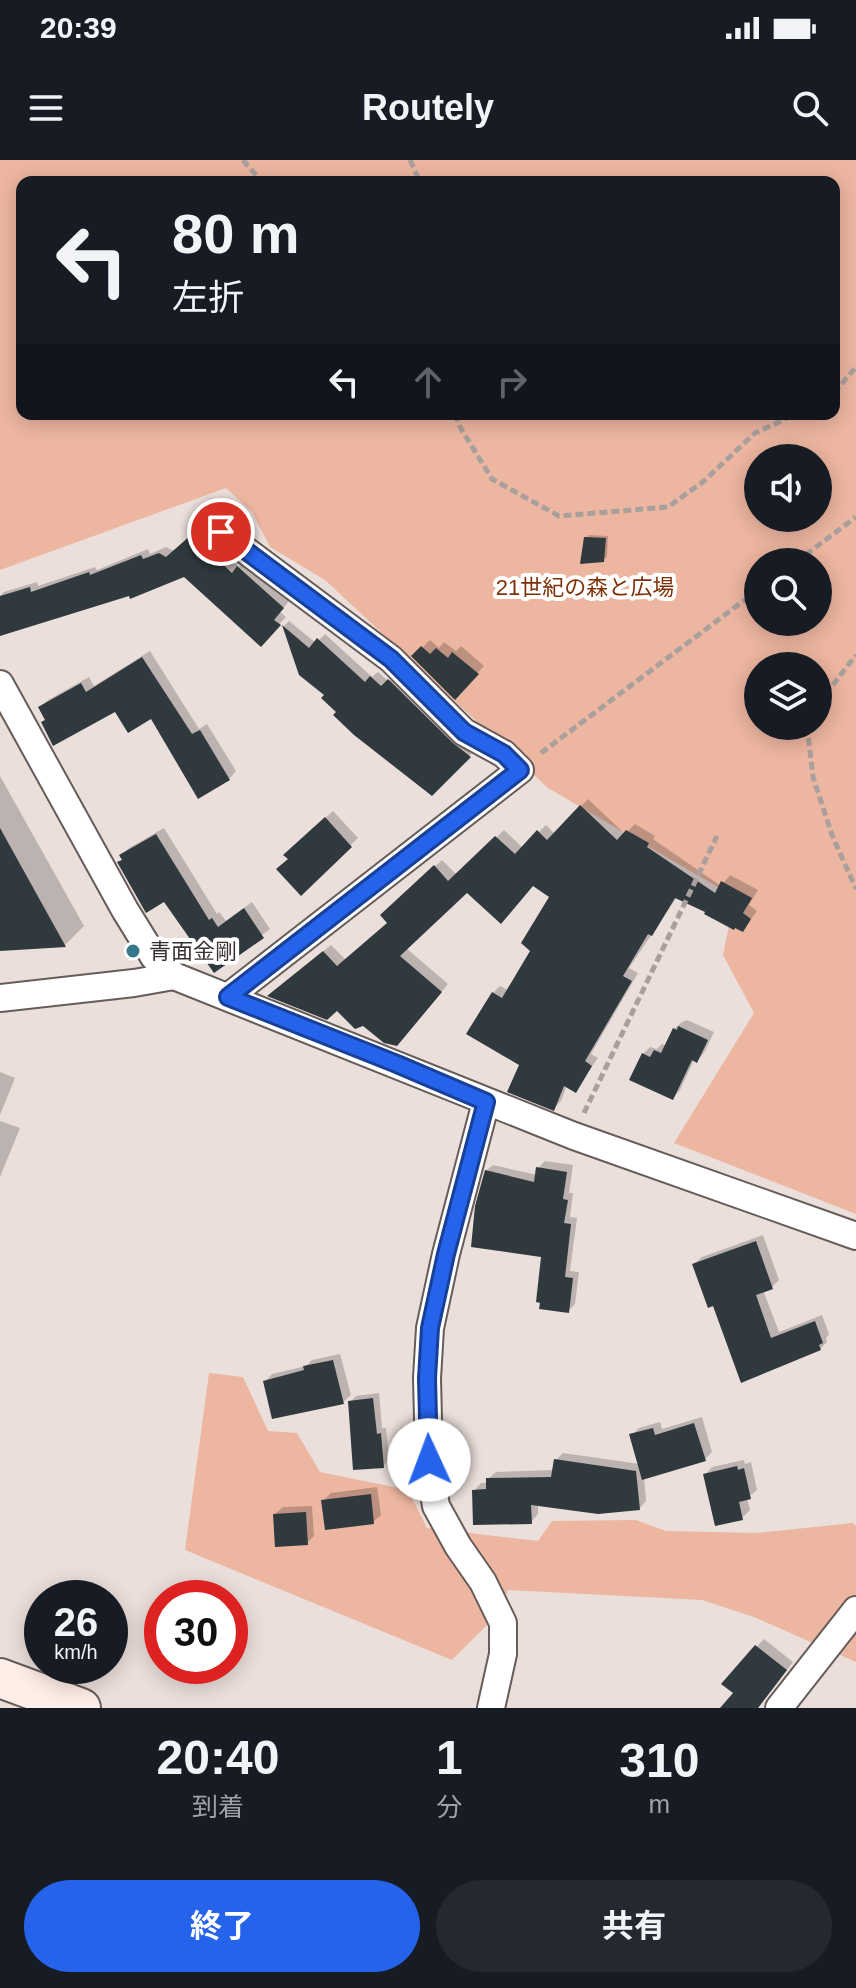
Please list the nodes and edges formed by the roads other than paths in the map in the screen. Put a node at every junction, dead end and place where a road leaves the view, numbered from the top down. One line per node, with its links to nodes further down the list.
1 (221, 532): 4 (street)
2 (0, 684): 3 (street)
3 (174, 976): 4 (street); 5 (street)
4 (228, 997): 6 (street)
5 (0, 998)
6 (486, 1102): 7 (street); 11 (street)
7 (856, 1236)
8 (856, 1610): 12 (street)
9 (0, 1678): 10 (street)
10 (81, 1708)
11 (491, 1708)
12 (779, 1708)

